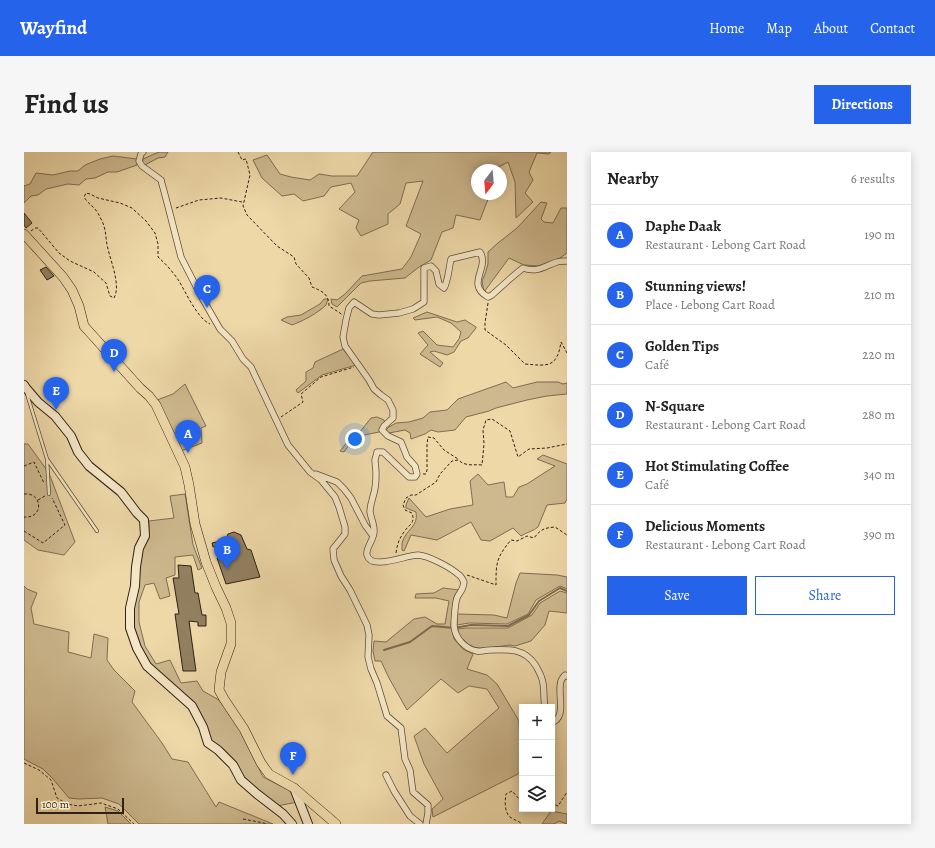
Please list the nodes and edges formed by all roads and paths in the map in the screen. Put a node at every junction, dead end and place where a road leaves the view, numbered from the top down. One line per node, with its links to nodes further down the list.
1 (143, 152): 4 (street)
2 (238, 152): 3 (path)
3 (244, 202): 4 (path); 8 (path)
4 (169, 210): 9 (street)
5 (25, 235): 9 (path); 35 (highway)
6 (567, 261): 7 (street)
7 (488, 297): 8 (street); 10 (path)
8 (346, 320): 11 (street)
9 (220, 329): 13 (street)
10 (567, 353)
11 (359, 365): 13 (path); 18 (street)
12 (25, 386): 15 (lane); 42 (main road)
13 (276, 421): 17 (street)
14 (567, 444): 16 (path)
15 (47, 458): 20 (lane); 25 (lane)
16 (458, 460): 18 (path); 28 (path)
17 (310, 472): 27 (street); 46 (street)
18 (417, 474): 27 (street)
19 (24, 494): 21 (path)
20 (49, 494): 21 (path)
21 (37, 500): 22 (path)
22 (24, 517)
23 (65, 525): 24 (path)
24 (24, 531)
25 (97, 531)
26 (567, 535): 29 (path)
27 (373, 536): 28 (street)
28 (399, 559): 31 (street)
29 (464, 573)
30 (567, 676): 32 (street)
31 (545, 704)
32 (555, 721)
33 (24, 763): 40 (path)
34 (386, 775): 45 (street)
35 (294, 788): 43 (main road); 44 (highway)
36 (567, 792): 38 (path)
37 (519, 799): 47 (path)
38 (555, 805)
39 (243, 819): 41 (path)
40 (134, 824)
41 (266, 824)
42 (292, 824)
43 (308, 824)
44 (336, 824)
45 (420, 824)
46 (426, 824)
47 (522, 824)

